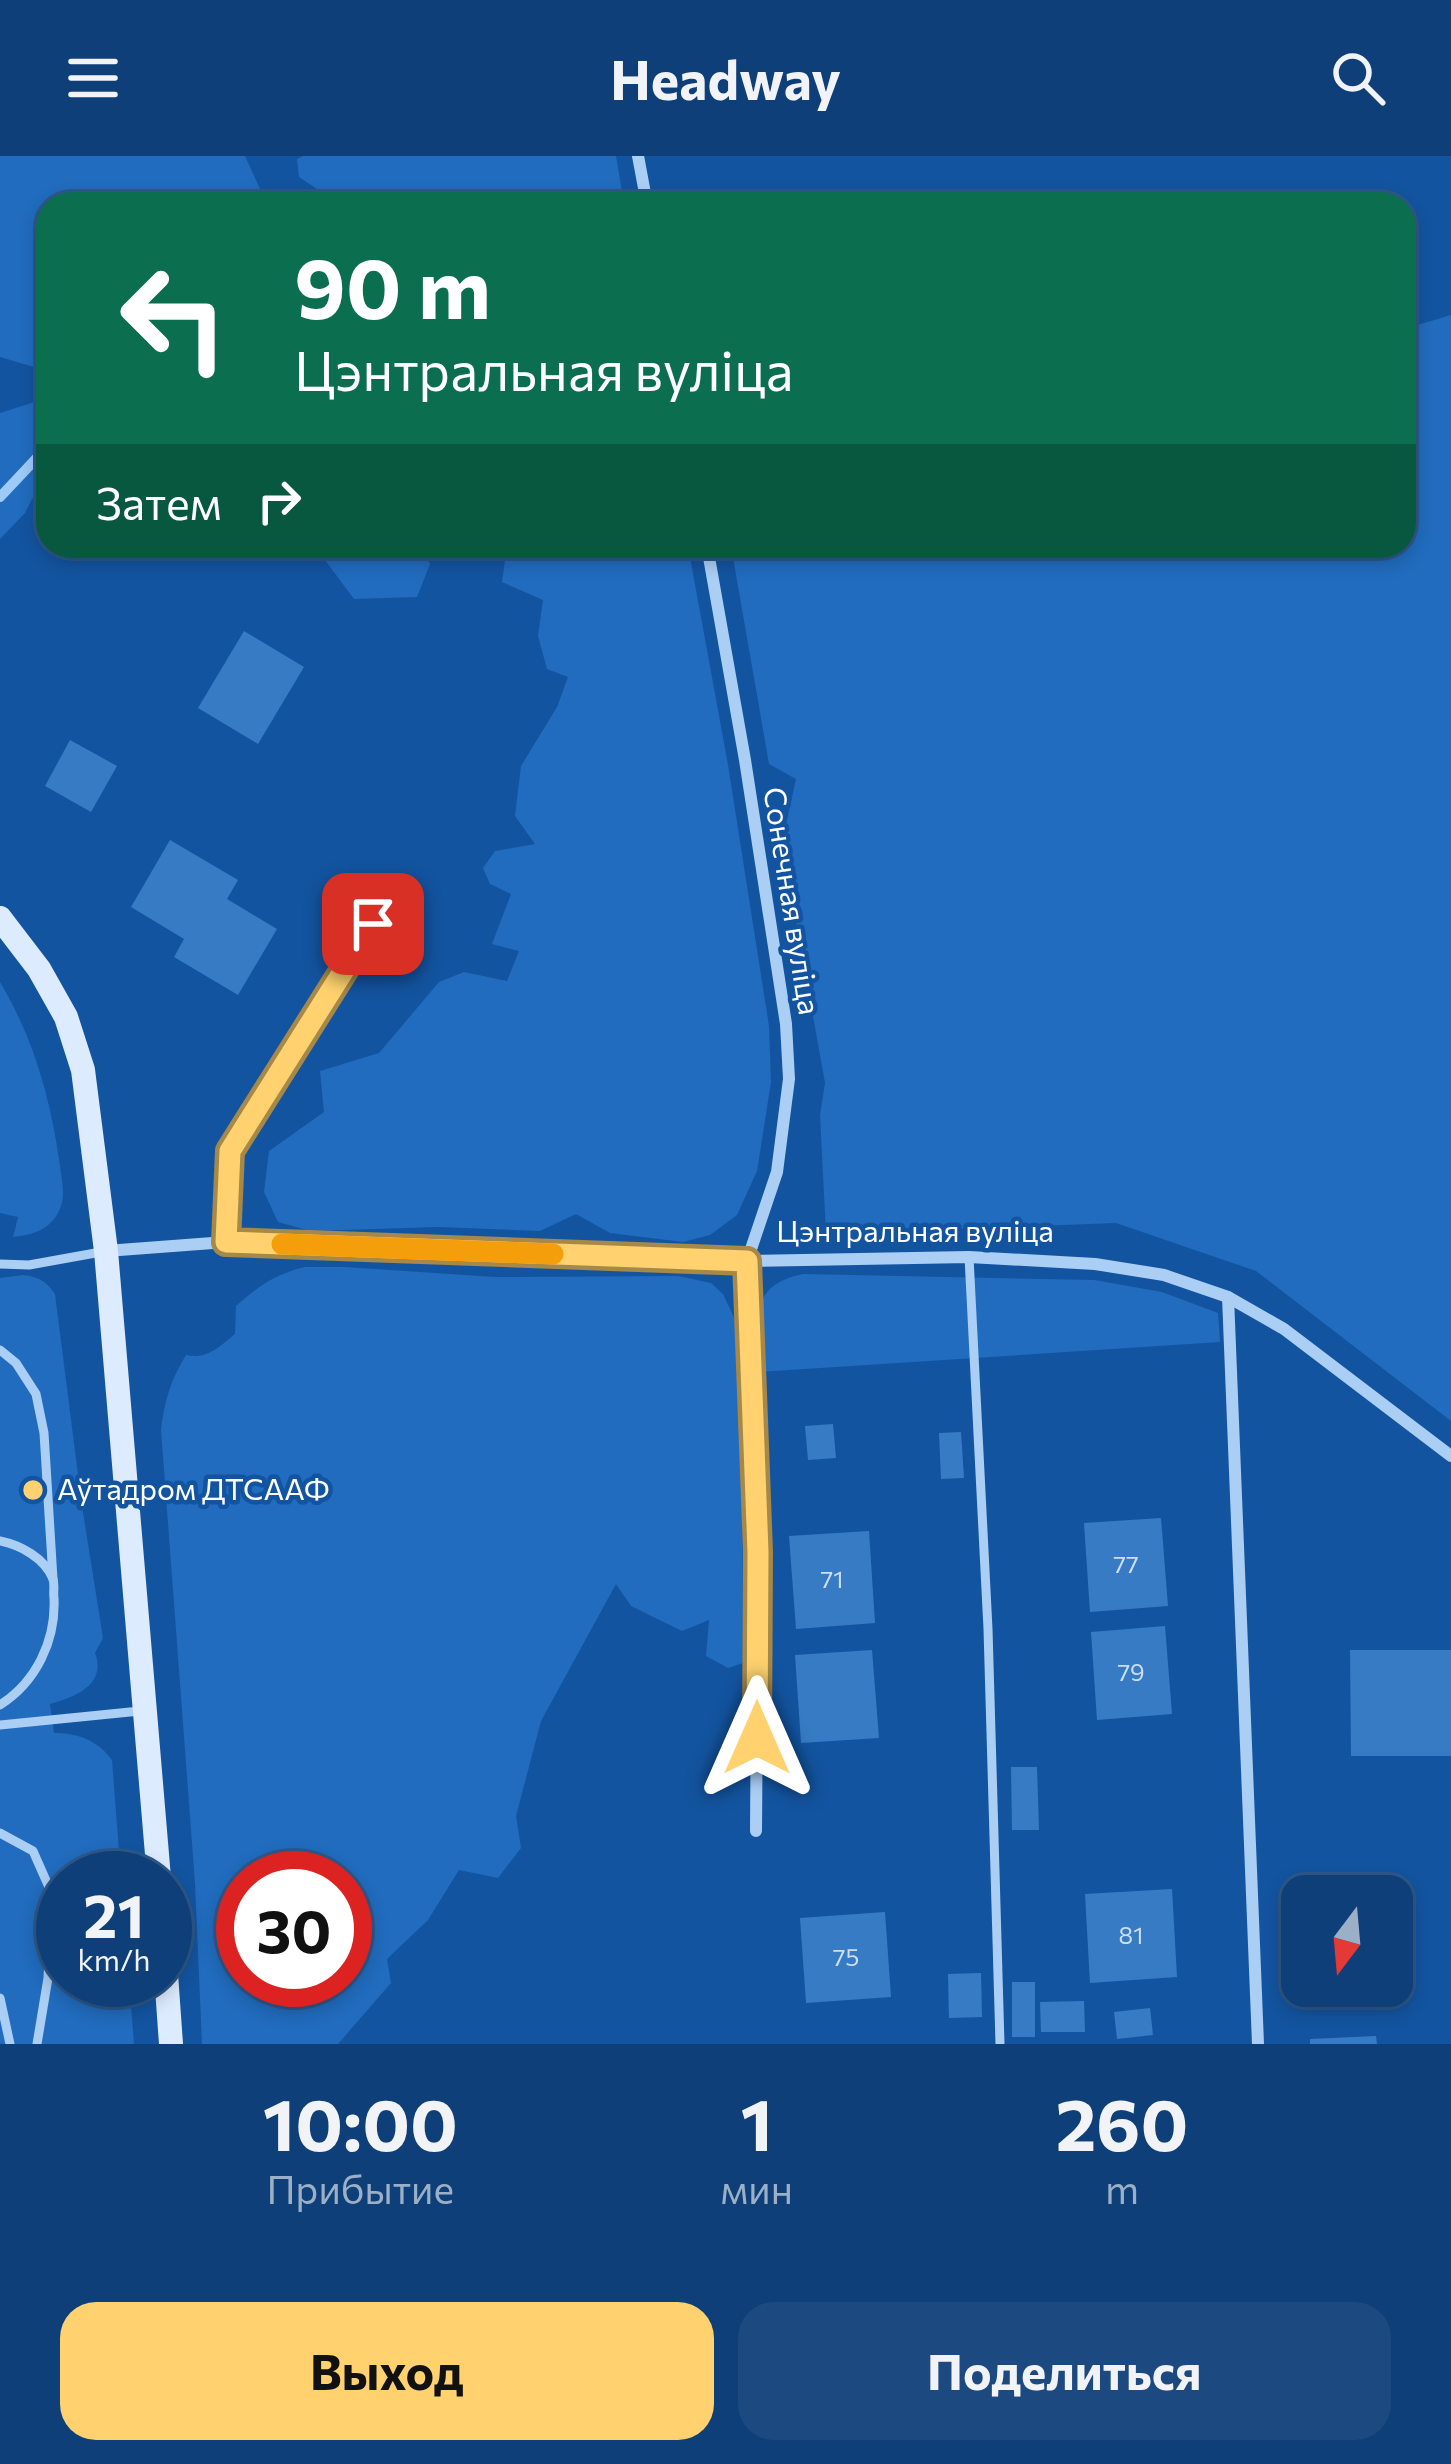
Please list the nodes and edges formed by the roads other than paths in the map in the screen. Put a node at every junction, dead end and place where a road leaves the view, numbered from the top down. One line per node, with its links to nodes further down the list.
1 (638, 156): 2 (street)
2 (644, 192)
3 (709, 558): 9 (street, Сонечная вуліца)
4 (396, 886): 6 (lane)
5 (0, 919): 7 (main road)
6 (226, 1242): 7 (street, Цэнтральная вуліца); 9 (street, Цэнтральная вуліца)
7 (106, 1251): 10 (lane); 17 (main road)
8 (969, 1257): 9 (street, Цэнтральная вуліца); 11 (street, Цэнтральная вуліца); 27 (lane)
9 (747, 1261): 19 (street)
10 (0, 1264)
11 (1228, 1298): 13 (street, Цэнтральная вуліца); 28 (street)
12 (0, 1350): 15 (lane)
13 (1451, 1456)
14 (0, 1541): 15 (lane)
15 (53, 1579): 16 (lane)
16 (0, 1705)
17 (146, 1710): 18 (lane); 21 (main road)
18 (0, 1725)
19 (756, 1831)
20 (0, 1833): 25 (lane)
21 (157, 1851)
22 (0, 1998): 24 (lane)
23 (169, 2007): 26 (main road)
24 (10, 2044)
25 (37, 2044)
26 (172, 2044)
27 (1000, 2044)
28 (1258, 2044)

